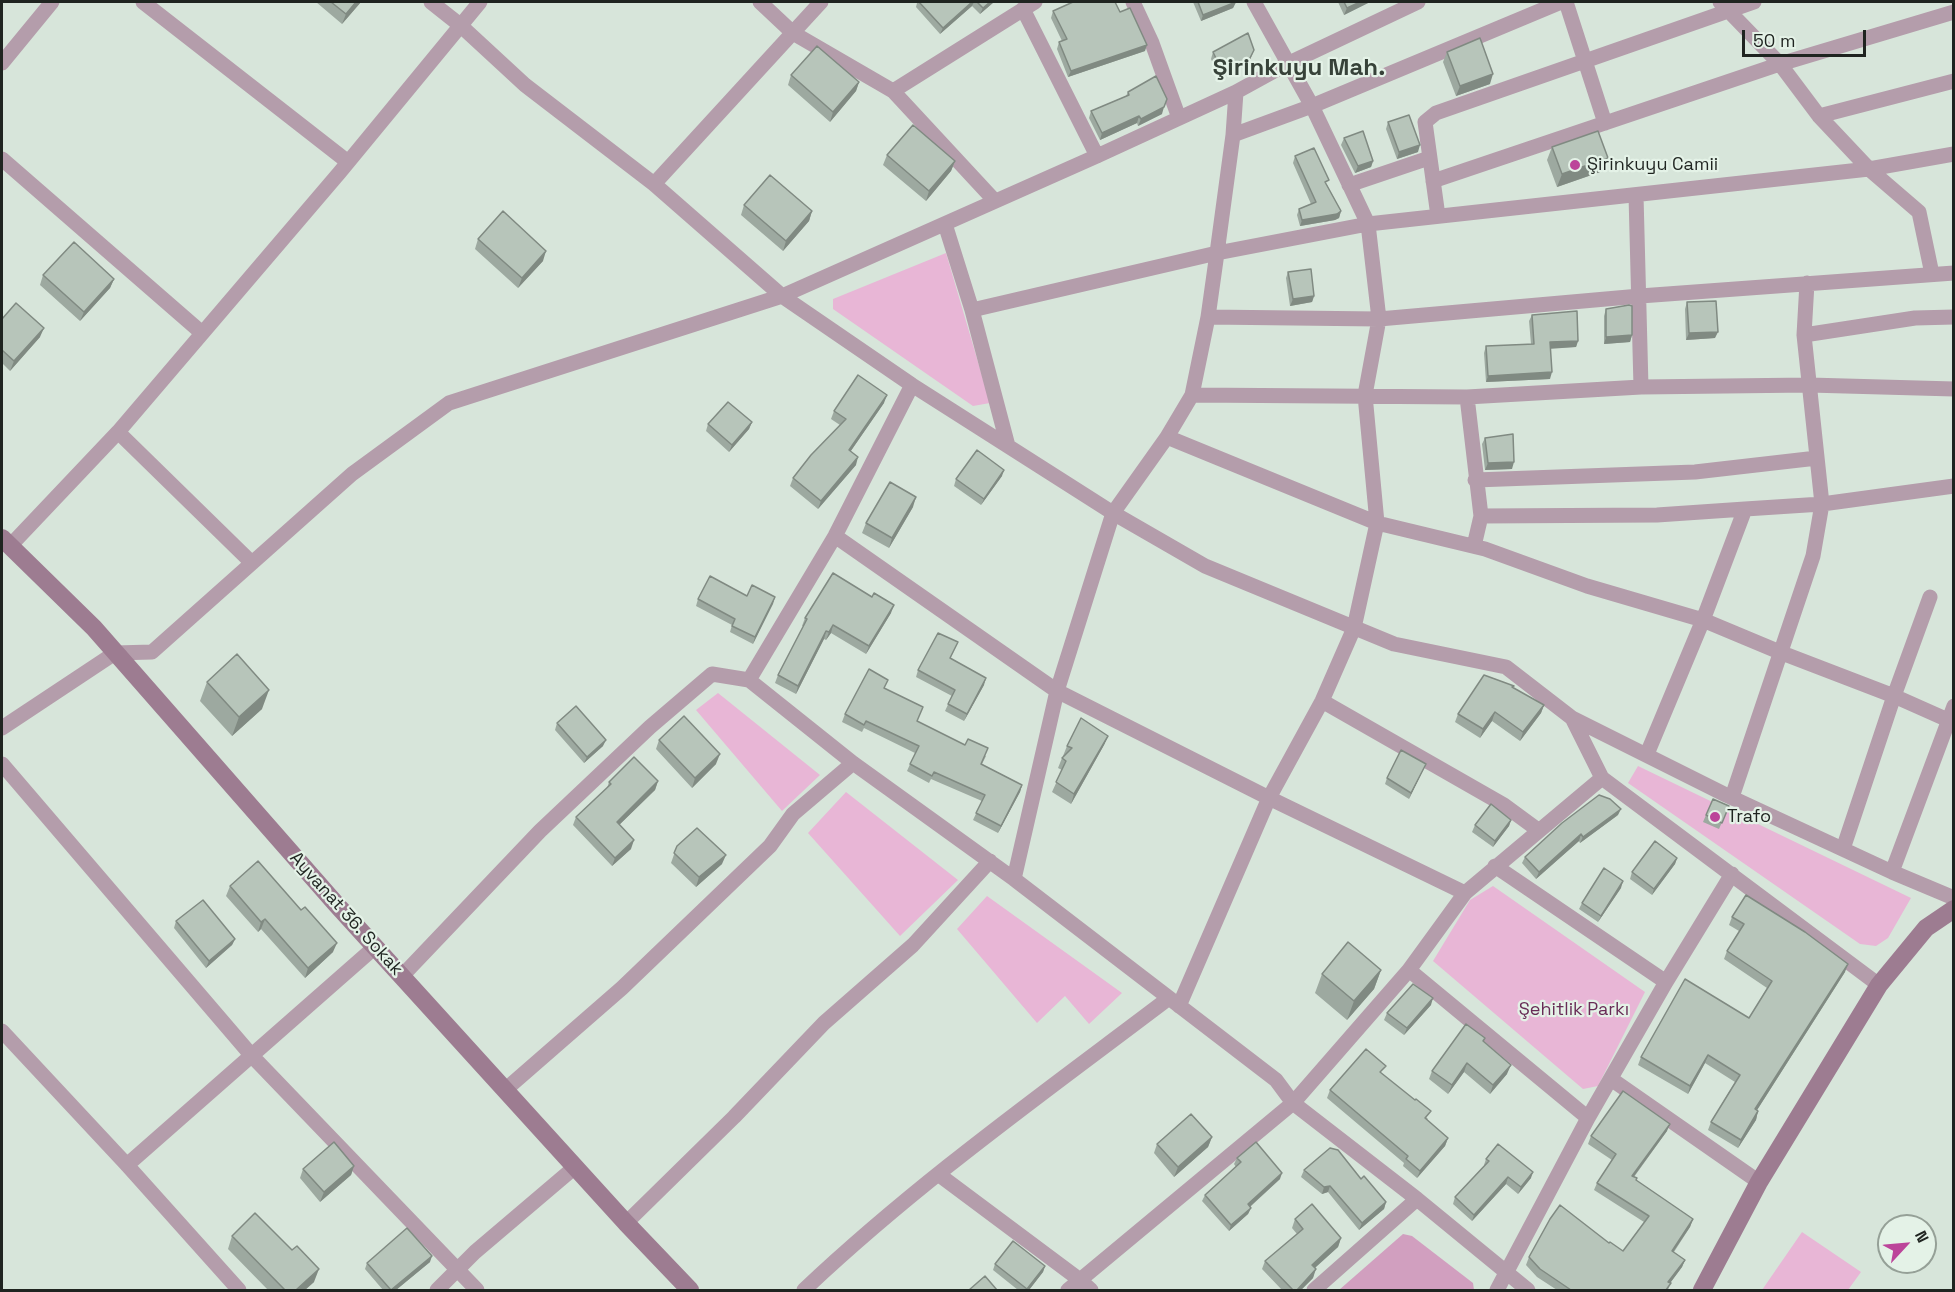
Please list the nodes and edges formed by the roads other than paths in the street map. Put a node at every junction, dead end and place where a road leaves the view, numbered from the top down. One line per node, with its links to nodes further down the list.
1 (52, 2): 19 (street)
2 (143, 2): 34 (street)
3 (431, 2): 16 (street)
4 (480, 2): 16 (street)
5 (760, 2): 17 (street)
6 (821, 2): 17 (street)
7 (1134, 2): 27 (street)
8 (1254, 2): 20 (street)
9 (1418, 2): 20 (street)
10 (1561, 2): 25 (street)
11 (1566, 2): 18 (street)
12 (1754, 2): 14 (street)
13 (1029, 5): 23 (street); 31 (street)
14 (1724, 6): 18 (street); 21 (street)
15 (1953, 12): 21 (street)
16 (460, 25): 34 (street); 37 (street)
17 (793, 33): 23 (street); 37 (street)
18 (1586, 60): 28 (street); 32 (street)
19 (2, 63)
20 (1287, 64): 24 (street); 25 (street)
21 (1780, 64): 26 (street); 28 (street)
22 (1953, 81): 26 (street)
23 (894, 91): 40 (street)
24 (1236, 92): 27 (street); 29 (street)
25 (1312, 106): 29 (street); 38 (street)
26 (1819, 116): 35 (street)
27 (1179, 118): 31 (street)
28 (1605, 123): 36 (street)
29 (1233, 135): 44 (street)
30 (1953, 154): 35 (street)
31 (1097, 156): 40 (street)
32 (1429, 158): 36 (street); 38 (street)
33 (2, 159): 54 (street)
34 (348, 162): 54 (street)
35 (1869, 169): 39 (street); 46 (street)
36 (1433, 181): 41 (street)
37 (654, 184): 48 (street)
38 (1349, 185): 43 (street)
39 (1636, 195): 41 (street); 49 (street)
40 (995, 201): 42 (street)
41 (1438, 216): 43 (street)
42 (945, 224): 48 (street); 50 (street)
43 (1368, 224): 44 (street); 53 (street)
44 (1217, 254): 50 (street); 51 (street)
45 (1953, 273): 46 (street)
46 (1932, 274): 47 (street)
47 (1807, 283): 49 (street); 55 (street)
48 (782, 296): 56 (street); 77 (street)
49 (1640, 296): 53 (street); 58 (street)
50 (972, 310): 65 (street)
51 (1208, 317): 53 (street); 60 (street)
52 (1953, 317): 55 (street)
53 (1379, 319): 61 (street)
54 (202, 333): 63 (street)
55 (1804, 335): 57 (street)
56 (912, 385): 65 (street); 74 (street)
57 (1809, 385): 58 (street); 59 (street); 66 (street)
58 (1641, 387): 62 (street)
59 (1953, 389)
60 (1192, 395): 61 (street); 64 (street)
61 (1365, 395): 62 (street); 73 (street)
62 (1467, 397): 67 (street)
63 (118, 432): 75 (street); 77 (street)
64 (1167, 437): 71 (street); 73 (street)
65 (1008, 446): 71 (street)
66 (1817, 458): 67 (street); 69 (street)
67 (1475, 480): 72 (street)
68 (1953, 486): 69 (street)
69 (1822, 504): 70 (street); 82 (street)
70 (1744, 509): 72 (street); 79 (street)
71 (1113, 513): 80 (street); 84 (street)
72 (1481, 516): 76 (street)
73 (1377, 523): 76 (street); 80 (street)
74 (835, 536): 83 (street); 84 (street)
75 (6, 542): 81 (street, Ayvanat 36. Sokak)
76 (1474, 546): 79 (street)
77 (252, 563): 81 (street)
78 (1930, 597): 85 (street)
79 (1703, 620): 82 (street); 90 (street)
80 (1354, 628): 86 (street); 88 (street)
81 (115, 653): 89 (street); 106 (street, Ayvanat 36. Sokak)
82 (1782, 653): 85 (street); 94 (street)
83 (749, 680): 91 (street); 108 (street)
84 (1057, 691): 95 (street); 102 (street)
85 (1894, 696): 87 (street); 97 (street)
86 (1322, 701): 95 (street); 96 (street)
87 (1951, 713): 100 (street)
88 (1572, 718): 90 (street); 93 (street)
89 (2, 729)
90 (1647, 754): 94 (street)
91 (853, 763): 98 (street); 115 (street)
92 (2, 764): 113 (street)
93 (1602, 778): 96 (street); 101 (street)
94 (1732, 797): 97 (street)
95 (1269, 798): 103 (street); 111 (street)
96 (1538, 830): 99 (street)
97 (1843, 849): 100 (street)
98 (990, 861): 102 (street); 123 (street)
99 (1495, 866): 103 (street); 109 (street)
100 (1892, 872): 104 (street)
101 (1732, 874): 109 (street); 110 (street)
102 (1014, 879): 111 (street)
103 (1465, 893): 107 (street)
104 (1953, 898)
105 (1953, 909): 110 (street)
106 (375, 947): 108 (street, Ayvanat 36. Sokak); 113 (street)
107 (1409, 970): 116 (street); 117 (street)
108 (402, 976): 115 (street, Ayvanat 36. Sokak)
109 (1666, 982): 114 (street)
110 (1879, 985): 121 (street)
111 (1174, 1002): 116 (street); 120 (street)
112 (2, 1031): 118 (street)
113 (252, 1056): 118 (street); 124 (street)
114 (1611, 1079): 117 (street); 121 (street)
115 (505, 1090): 119 (street, Ayvanat 36. Sokak)
116 (1293, 1103): 122 (street); 126 (street)
117 (1588, 1118): 125 (street)
118 (127, 1165): 127 (street)
119 (575, 1167): 123 (street, Ayvanat 36. Sokak); 124 (street)
120 (938, 1174): 126 (street); 131 (street)
121 (1759, 1182): 136 (street)
122 (1417, 1199): 125 (street); 133 (street)
123 (626, 1223): 130 (street, Ayvanat 36. Sokak)
124 (457, 1269): 128 (street); 129 (street)
125 (1506, 1272): 134 (street); 135 (street)
126 (1086, 1285): 132 (street)
127 (239, 1290)
128 (436, 1290)
129 (477, 1290)
130 (690, 1290)
131 (804, 1290)
132 (1068, 1290)
133 (1314, 1290)
134 (1497, 1290)
135 (1528, 1290)
136 (1702, 1290)

